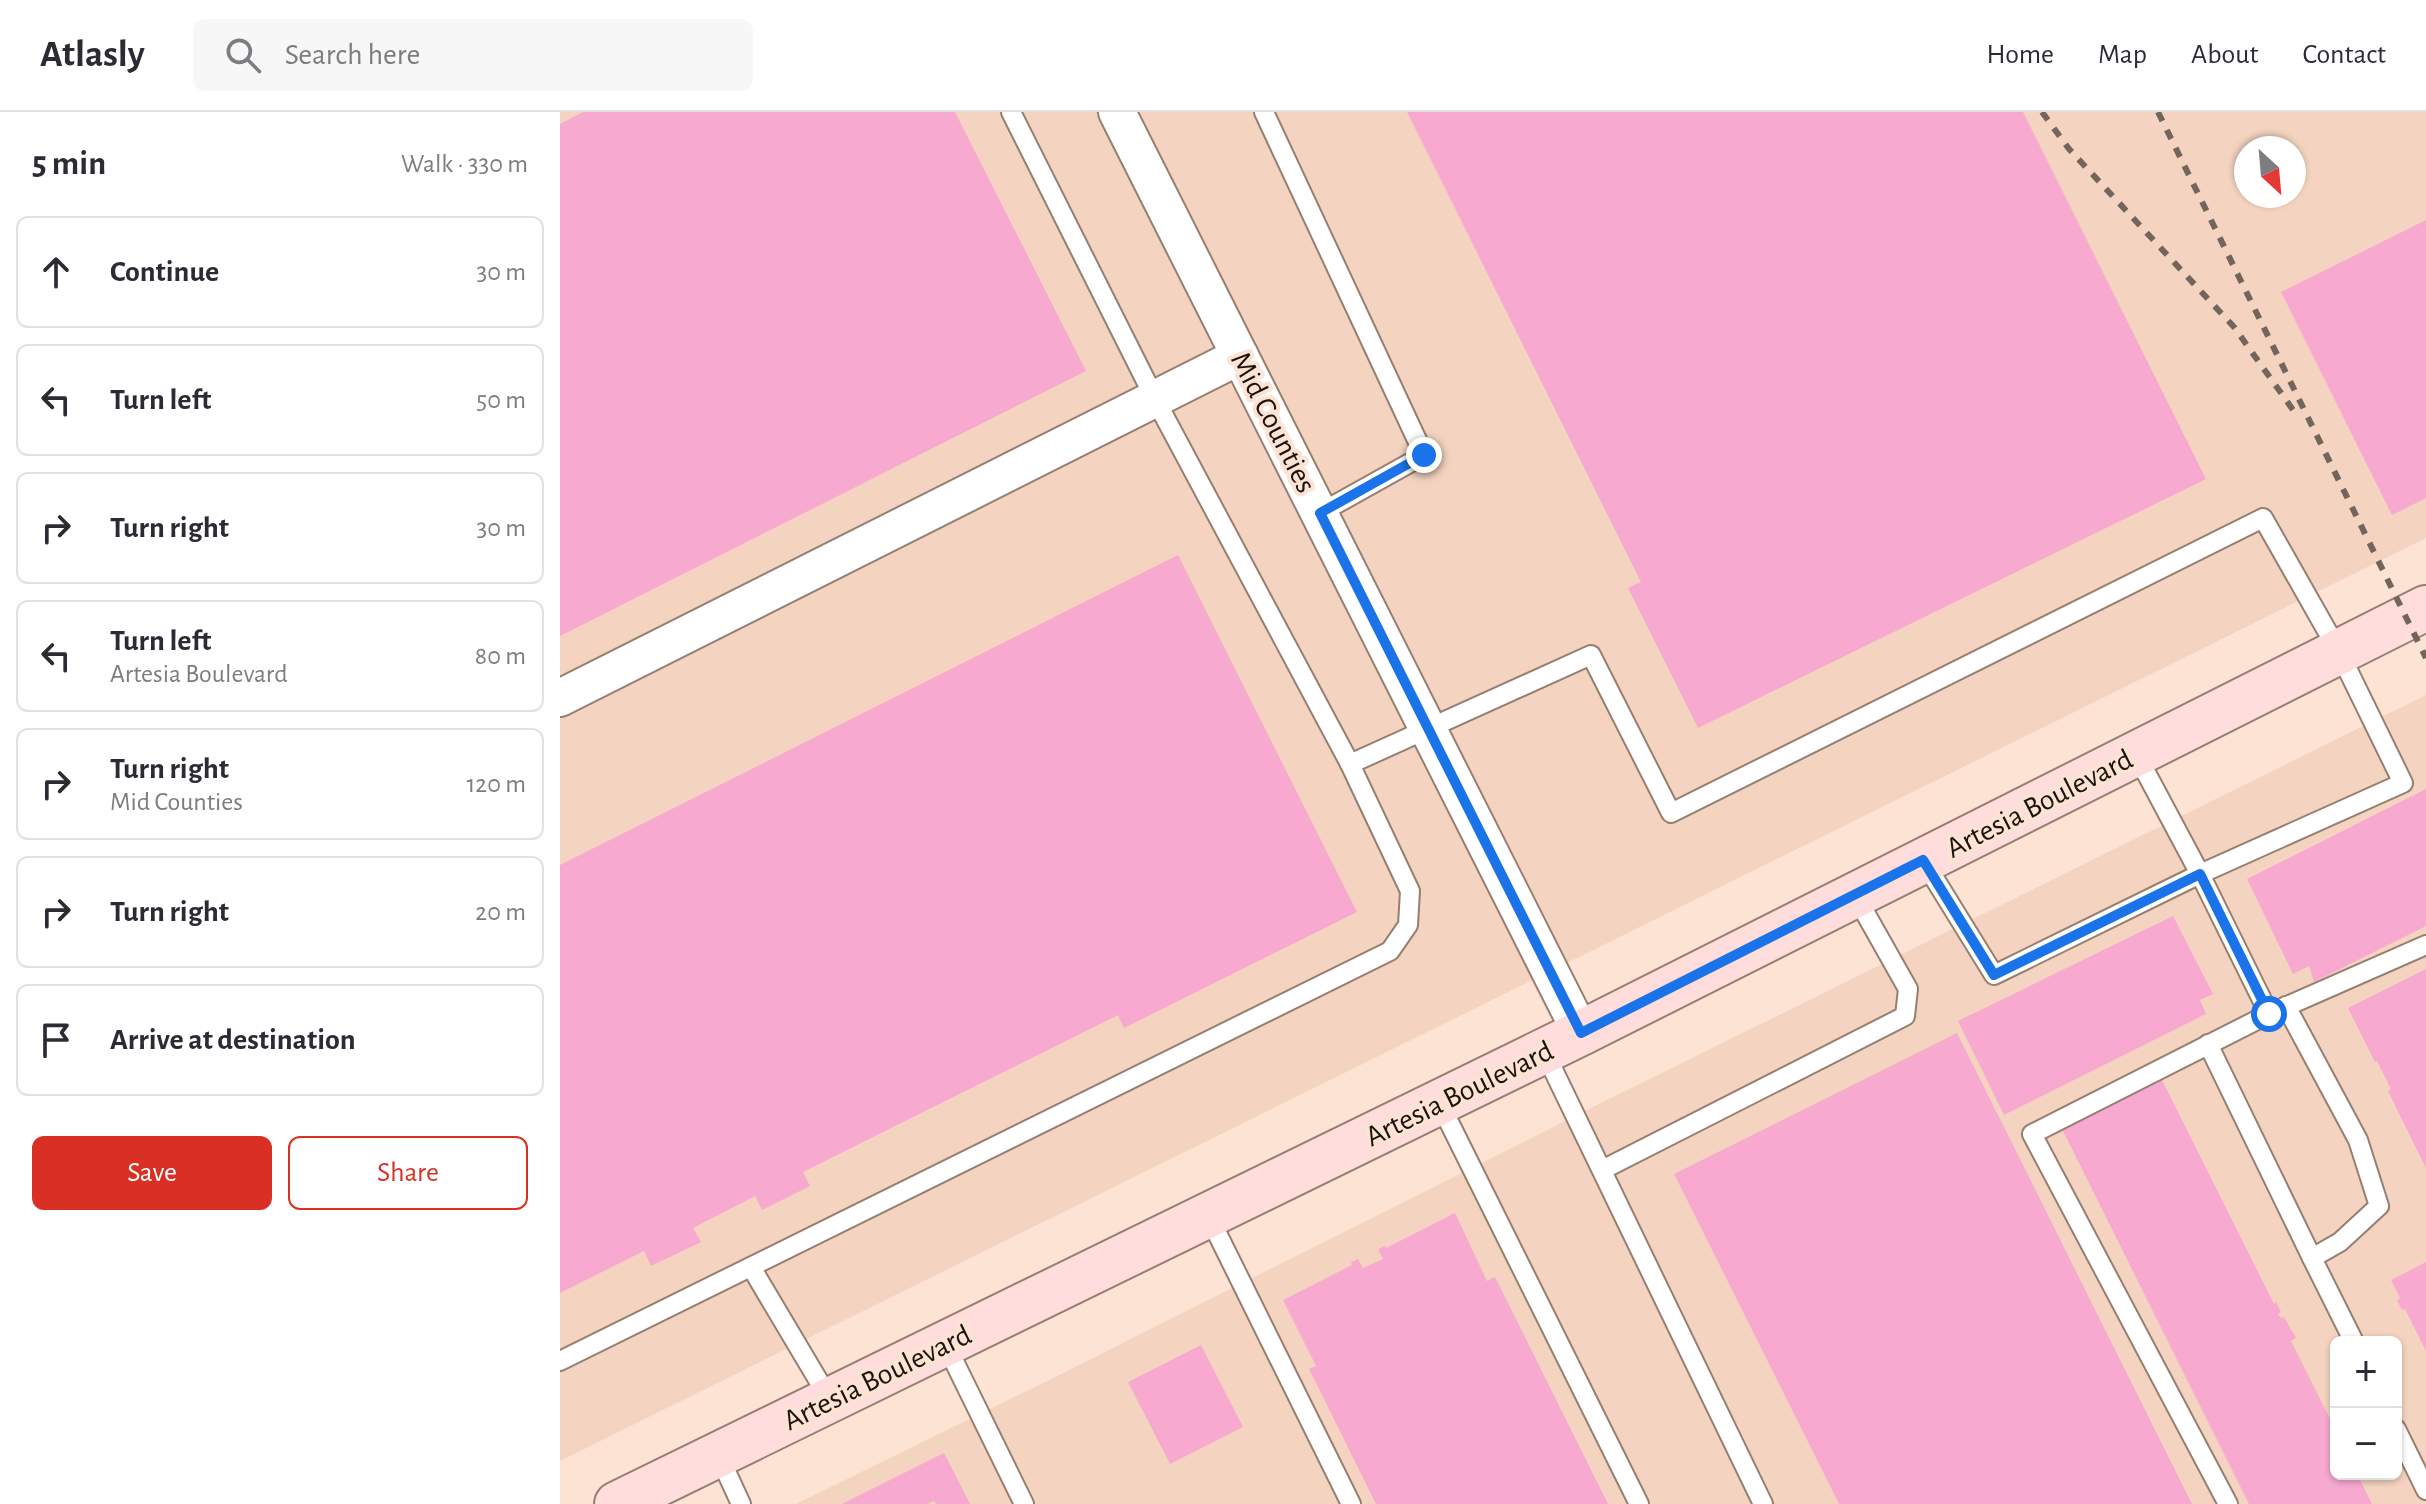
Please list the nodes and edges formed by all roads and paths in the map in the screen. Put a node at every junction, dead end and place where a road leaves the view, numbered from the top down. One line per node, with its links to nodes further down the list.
1 (1011, 112): 5 (lane)
2 (1117, 112): 4 (street, Mid Counties)
3 (1264, 112): 6 (lane)
4 (1240, 356): 5 (street); 6 (street, Mid Counties)
5 (1155, 399): 9 (street); 12 (lane)
6 (1320, 513): 10 (street, Mid Counties)
7 (2426, 608): 8 (main road, Artesia Boulevard)
8 (2339, 652): 10 (lane); 11 (main road, Artesia Boulevard); 14 (lane)
9 (560, 698)
10 (1428, 729): 12 (lane); 19 (street, Mid Counties)
11 (2136, 754): 13 (main road, Artesia Boulevard); 14 (lane)
12 (1350, 764): 25 (lane)
13 (1923, 860): 14 (lane); 15 (main road, Artesia Boulevard)
14 (2200, 874): 18 (lane)
15 (1855, 895): 19 (main road, Artesia Boulevard); 22 (lane)
16 (2426, 945): 17 (lane)
17 (2286, 1006): 18 (lane); 24 (lane)
18 (2269, 1014): 20 (lane)
19 (1563, 1042): 21 (main road, Artesia Boulevard); 22 (lane)
20 (2208, 1044): 24 (lane); 39 (lane)
21 (1439, 1102): 23 (main road, Artesia Boulevard); 37 (lane)
22 (1602, 1170): 38 (lane)
23 (1208, 1215): 27 (main road, Artesia Boulevard); 36 (lane)
24 (2312, 1258): 26 (lane)
25 (751, 1267): 28 (lane); 29 (lane)
26 (2351, 1336)
27 (945, 1343): 29 (main road, Artesia Boulevard); 35 (lane)
28 (560, 1361)
29 (830, 1400): 31 (main road, Artesia Boulevard)
30 (2402, 1441): 32 (lane)
31 (718, 1454): 33 (main road, Artesia Boulevard); 34 (lane)
32 (2426, 1490)
33 (617, 1504)
34 (741, 1504)
35 (1024, 1504)
36 (1351, 1504)
37 (1639, 1504)
38 (1763, 1504)
39 (2228, 1504)

